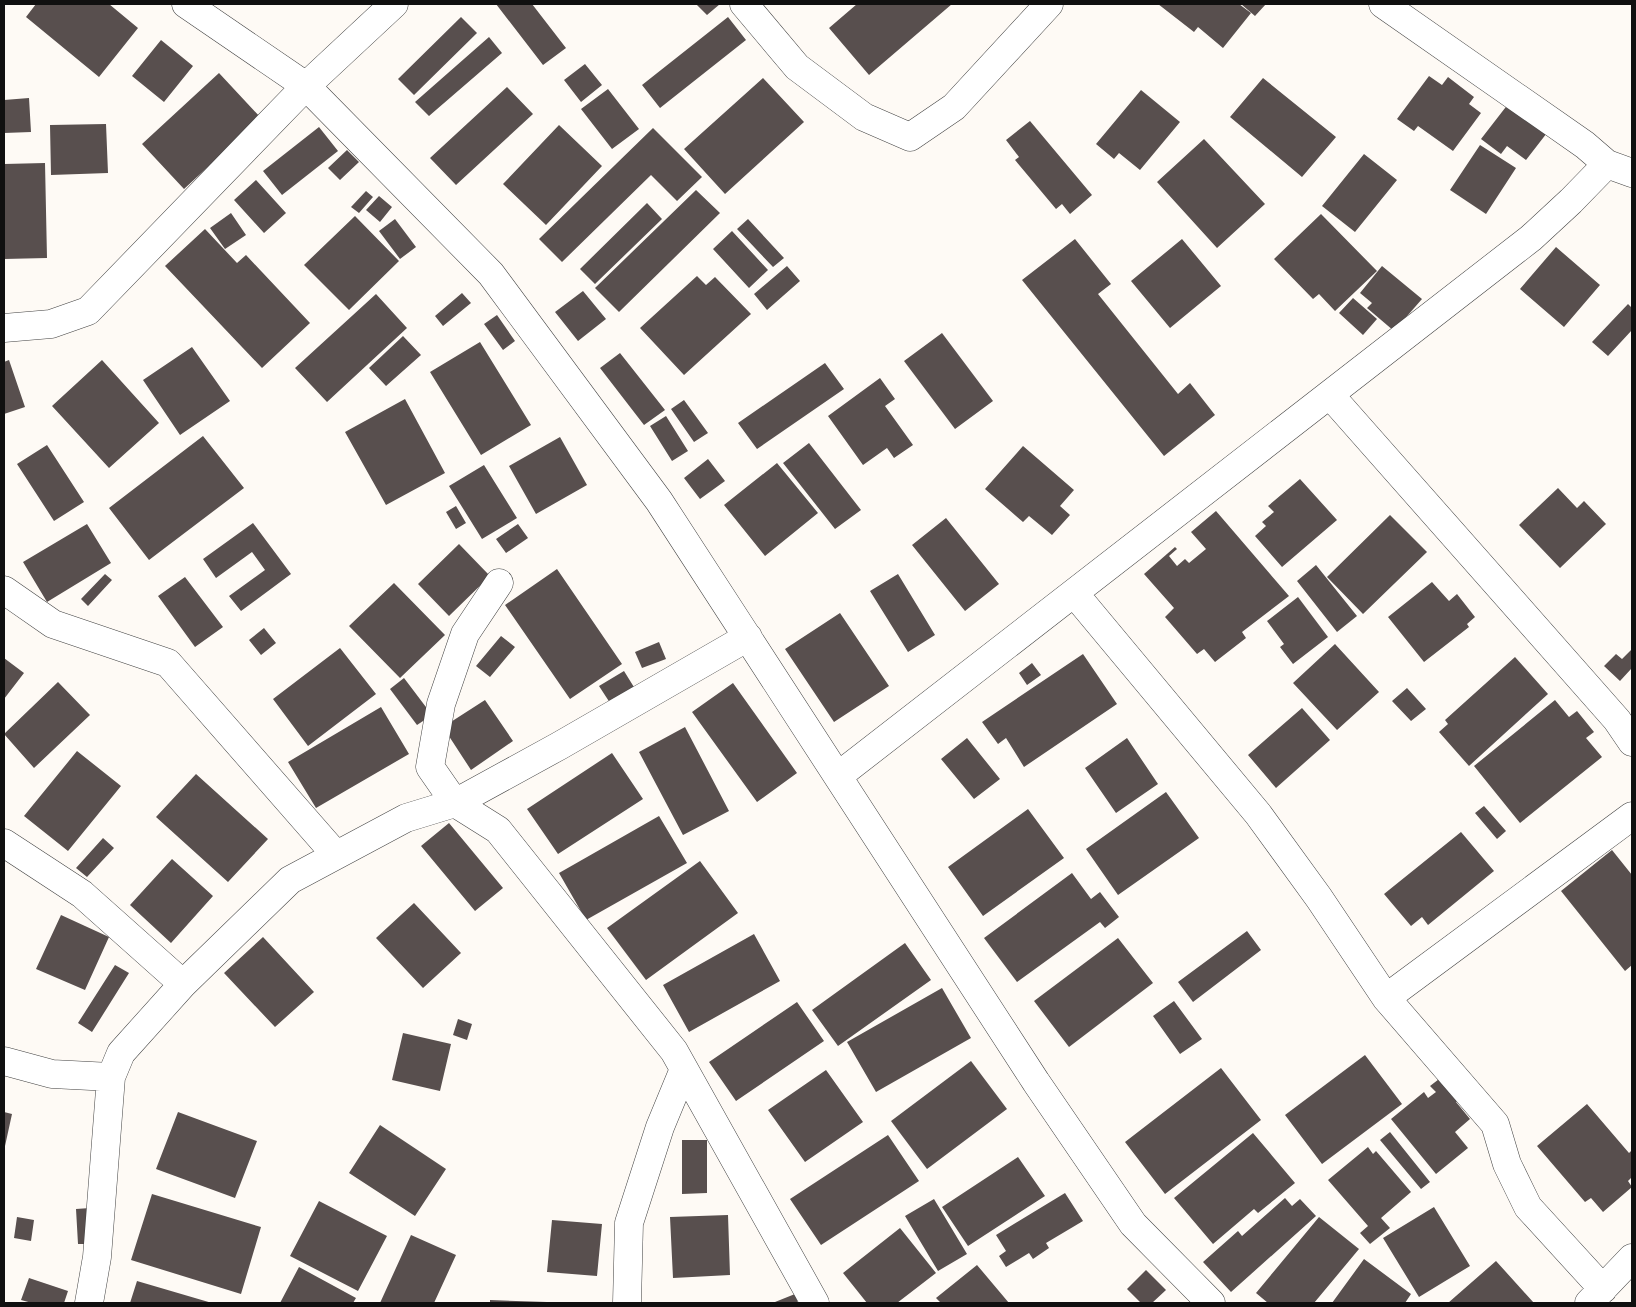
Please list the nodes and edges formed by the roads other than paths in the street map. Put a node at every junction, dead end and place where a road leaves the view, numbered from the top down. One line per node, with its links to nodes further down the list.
1 (186, 4): 6 (street)
2 (394, 4): 6 (street)
3 (744, 4): 4 (street)
4 (1049, 4)
5 (1383, 4): 7 (street)
6 (306, 86): 9 (street); 14 (street)
7 (1607, 164): 8 (street); 10 (street)
8 (1632, 173)
9 (4, 328)
10 (1330, 394): 13 (street); 15 (street)
11 (499, 582): 17 (street)
12 (4, 590): 20 (street)
13 (1074, 593): 16 (street); 22 (street)
14 (748, 637): 16 (street); 17 (street)
15 (1632, 742)
16 (838, 776): 31 (street)
17 (455, 803): 20 (street); 24 (street)
18 (1632, 816): 22 (street)
19 (4, 842): 21 (street)
20 (336, 855): 21 (street)
21 (183, 984): 25 (street)
22 (1386, 998): 27 (street)
23 (4, 1062): 25 (street)
24 (684, 1069): 29 (street); 30 (street)
25 (111, 1077): 28 (street)
26 (1632, 1258): 27 (street)
27 (1596, 1296)
28 (89, 1303)
29 (626, 1303)
30 (815, 1303)
31 (1211, 1303)

